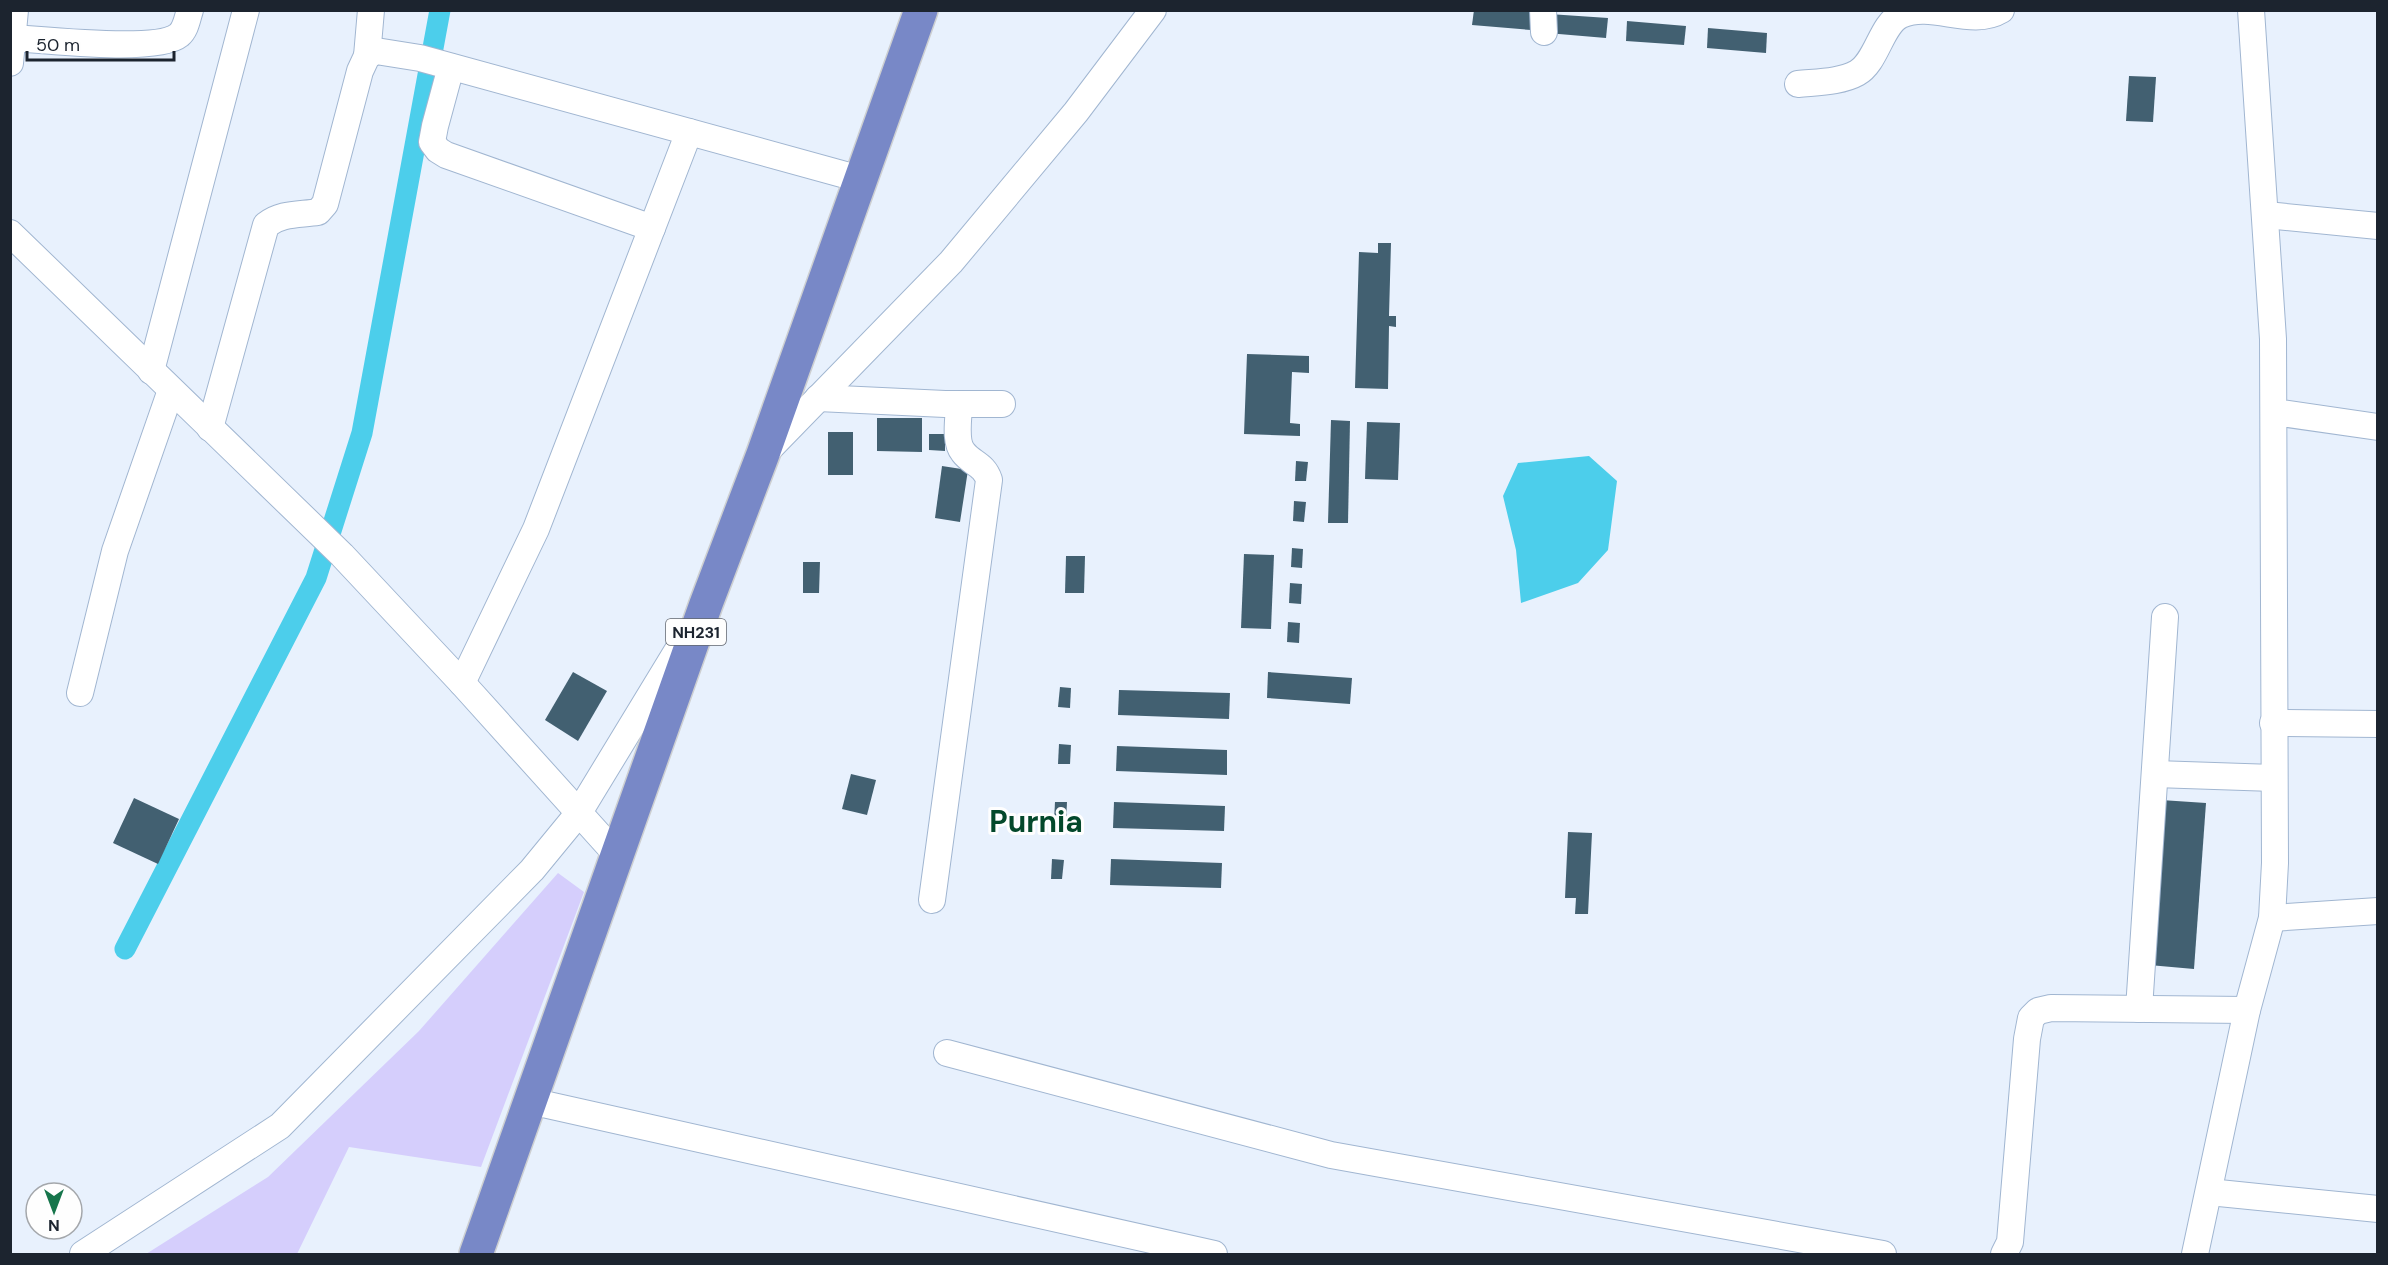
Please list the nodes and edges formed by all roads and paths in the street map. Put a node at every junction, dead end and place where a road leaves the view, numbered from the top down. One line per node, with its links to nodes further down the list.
1 (15, 10): 9 (street)
2 (190, 10): 9 (street)
3 (246, 10): 19 (street)
4 (371, 10): 10 (street)
5 (921, 10): 14 (highway, NH231)
6 (1153, 10): 21 (street)
7 (2001, 10): 12 (street)
8 (2251, 10): 15 (street)
9 (12, 51)
10 (367, 57): 11 (street); 26 (street)
11 (437, 63): 13 (street); 17 (street)
12 (1798, 84)
13 (689, 132): 14 (street); 17 (street)
14 (860, 179): 27 (highway, NH231)
15 (2266, 215): 16 (street); 24 (street)
16 (2378, 226)
17 (652, 228): 30 (street)
18 (12, 239): 19 (street)
19 (151, 371): 20 (street)
20 (171, 390): 26 (street); 31 (street)
21 (818, 398): 22 (street); 27 (street)
22 (959, 404): 23 (street); 38 (street)
23 (1002, 404)
24 (2274, 412): 25 (street); 32 (street)
25 (2378, 427)
26 (210, 428): 30 (street)
27 (763, 454): 28 (highway, NH231)
28 (706, 604): 36 (street); 37 (highway, NH231)
29 (2164, 617): 34 (street)
30 (462, 683): 36 (street)
31 (80, 693)
32 (2273, 723): 33 (street); 35 (street)
33 (2378, 724)
34 (2154, 774): 35 (street); 41 (street)
35 (2274, 778): 40 (street)
36 (578, 814): 37 (street); 47 (street)
37 (617, 855): 44 (highway, NH231)
38 (932, 900)
39 (2378, 911): 40 (street)
40 (2272, 918): 42 (street)
41 (2139, 1009): 42 (street); 51 (street)
42 (2247, 1010): 45 (street)
43 (947, 1053): 50 (street)
44 (530, 1101): 48 (highway, NH231); 49 (street)
45 (2209, 1192): 46 (street); 52 (street)
46 (2378, 1209)
47 (83, 1254)
48 (476, 1254)
49 (1214, 1254)
50 (1882, 1254)
51 (2004, 1254)
52 (2195, 1254)

